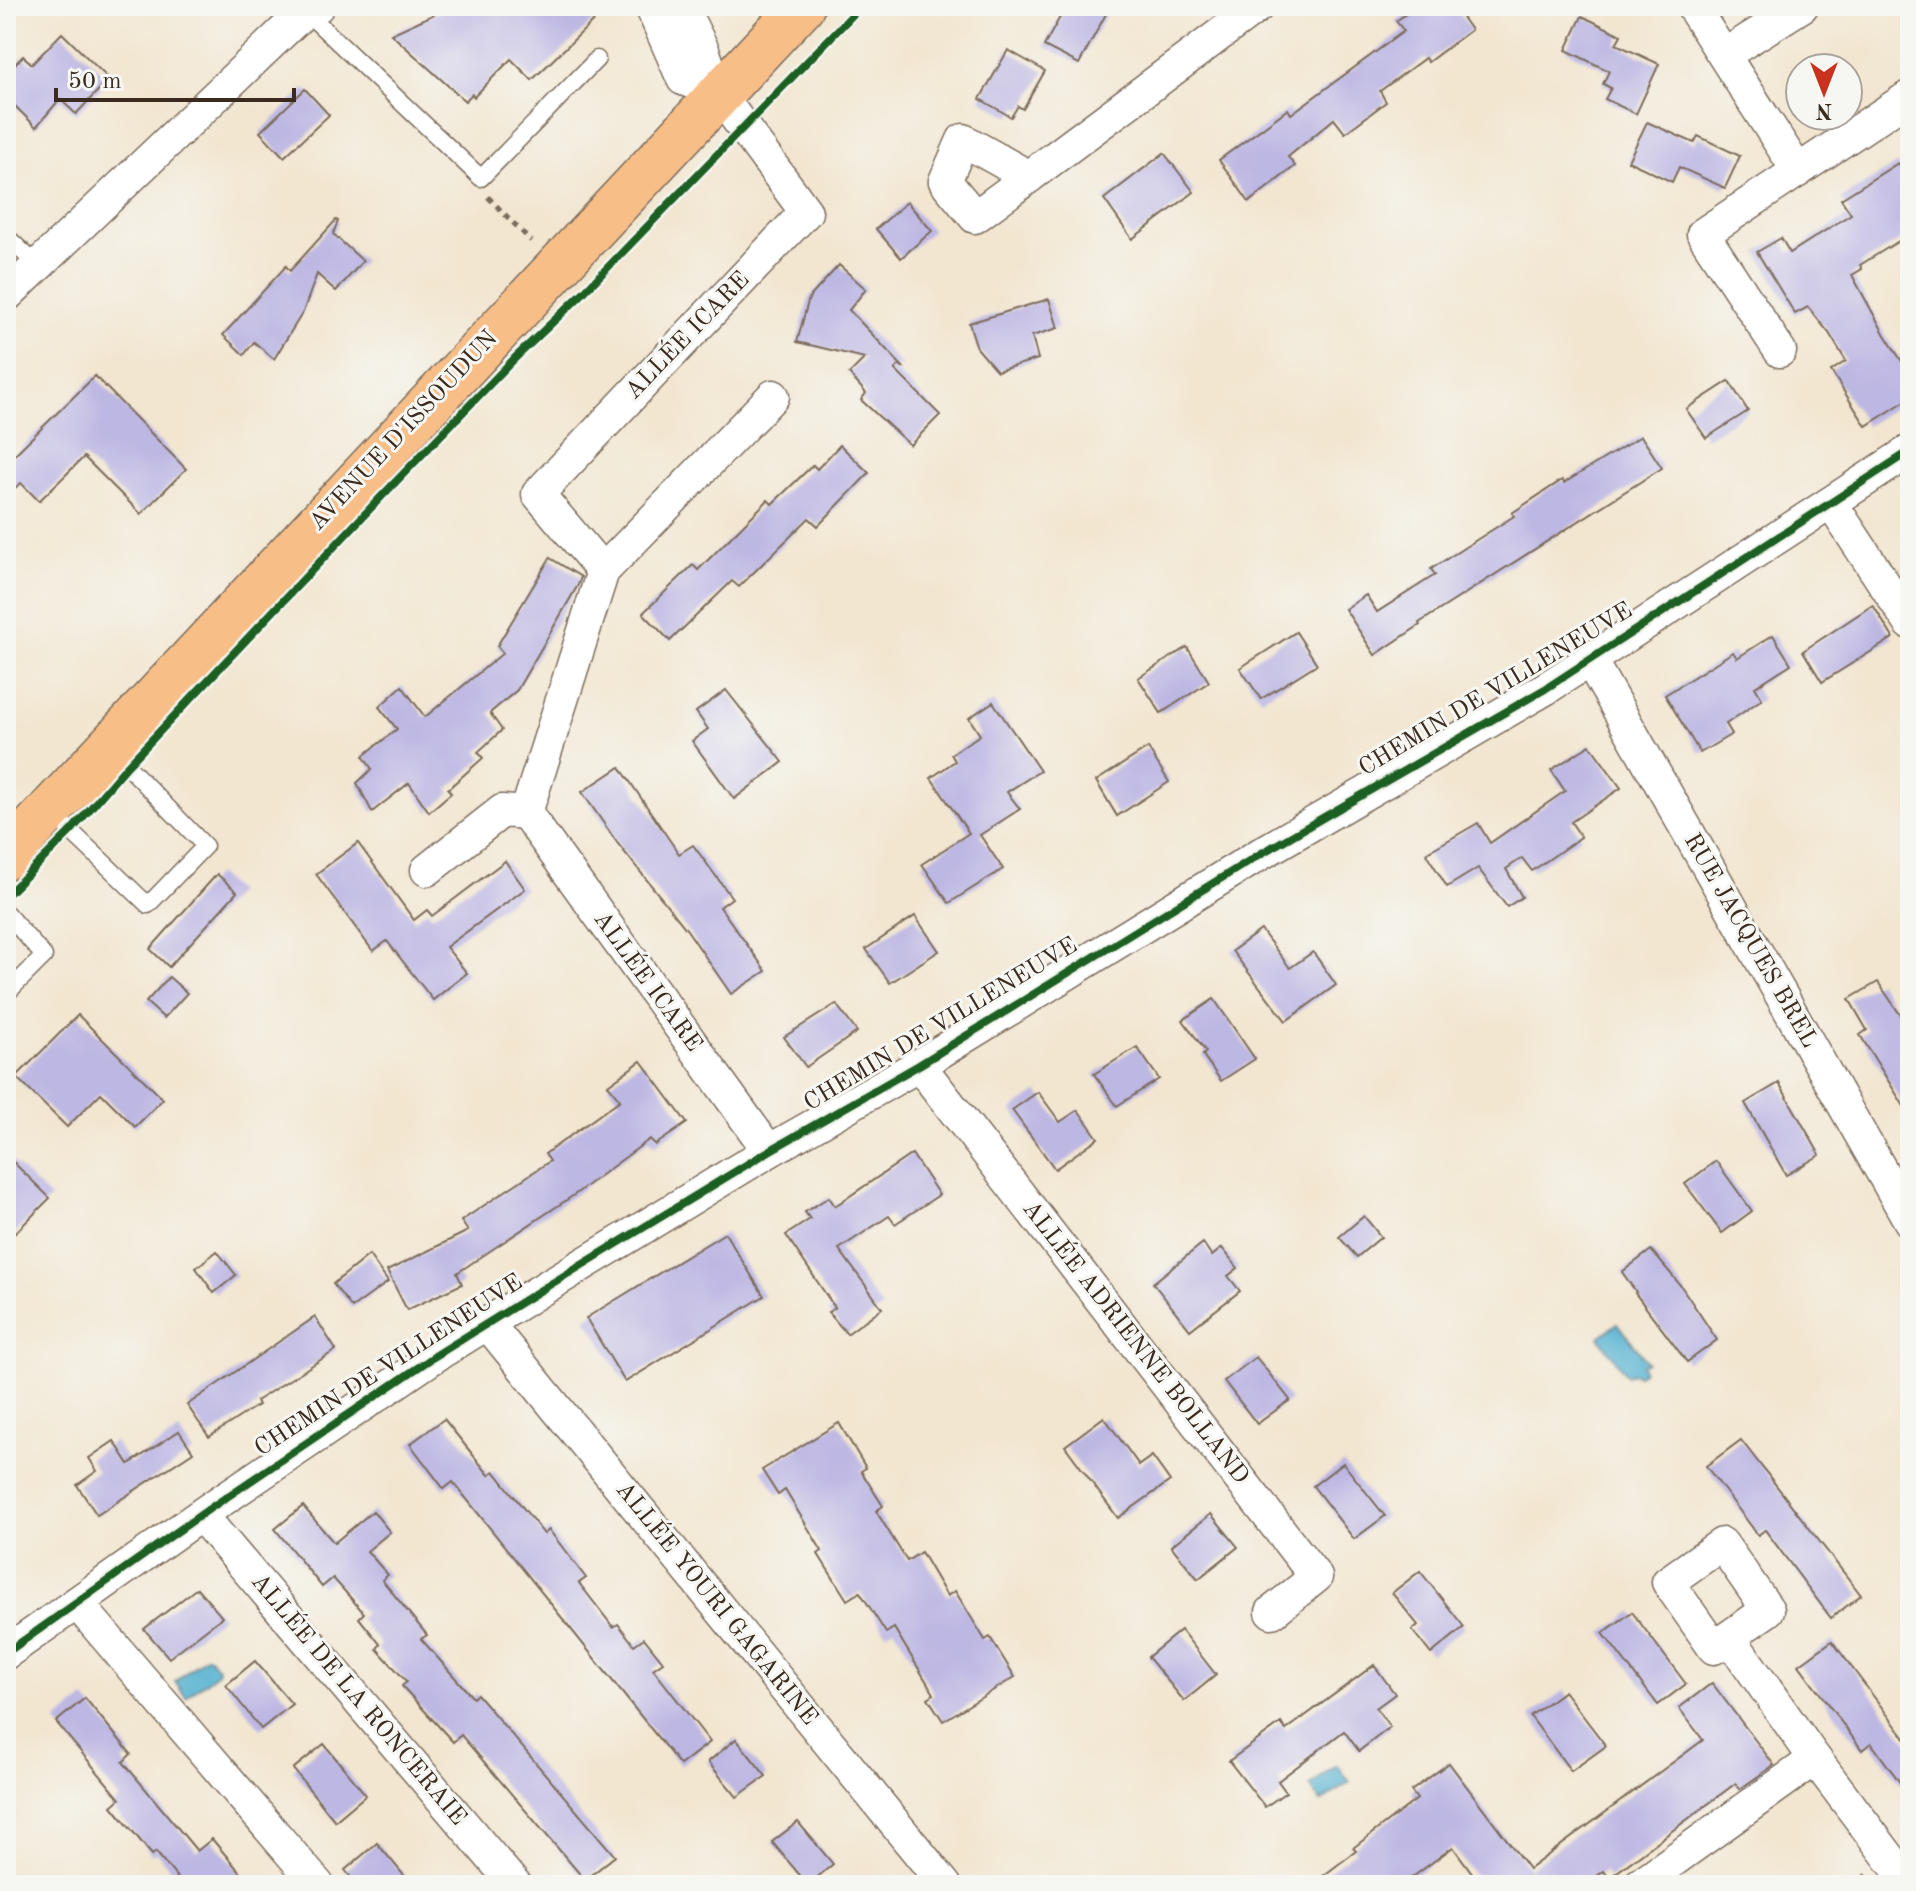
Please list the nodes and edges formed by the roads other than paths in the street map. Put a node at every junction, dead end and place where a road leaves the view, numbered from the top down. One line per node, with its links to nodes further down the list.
1 (651, 6): 10 (street)
2 (681, 6): 10 (street)
3 (802, 6): 10 (main road, AVENUE D'ISSOUDUN)
4 (1258, 6): 13 (street)
5 (1692, 6): 8 (street)
6 (1802, 6): 8 (street)
7 (308, 8): 9 (lane); 15 (street)
8 (1724, 55): 12 (street)
9 (597, 59)
10 (718, 93): 21 (street, ALLÉE ICARE); 24 (main road, AVENUE D'ISSOUDUN)
11 (1910, 96): 12 (street)
12 (1798, 171): 17 (street)
13 (1029, 177)
14 (6, 236): 15 (lane)
15 (38, 266): 16 (street)
16 (6, 296)
17 (1780, 351)
18 (773, 396): 21 (street)
19 (1910, 451): 20 (street, CHEMIN DE VILLENEUVE)
20 (1831, 503): 22 (street); 23 (street, CHEMIN DE VILLENEUVE)
21 (603, 571): 26 (street)
22 (1910, 623)
23 (1590, 660): 31 (street, CHEMIN DE VILLENEUVE); 33 (street, RUE JACQUES BREL)
24 (109, 747): 25 (main road, AVENUE D'ISSOUDUN); 25 (lane)
25 (50, 811): 27 (main road, AVENUE D'ISSOUDUN)
26 (526, 813): 28 (street); 32 (street, ALLÉE ICARE)
27 (6, 857)
28 (427, 870)
29 (6, 913): 30 (lane)
30 (6, 994)
31 (919, 1065): 32 (street, CHEMIN DE VILLENEUVE); 37 (street, ALLÉE ADRIENNE BOLLAND)
32 (769, 1151): 34 (street, CHEMIN DE VILLENEUVE)
33 (1910, 1221)
34 (487, 1323): 35 (street, CHEMIN DE VILLENEUVE); 43 (street, ALLÉE YOURI GAGARINE)
35 (201, 1515): 36 (street, CHEMIN DE VILLENEUVE); 42 (street, ALLÉE DE LA RONCERAIE)
36 (77, 1603): 39 (street, CHEMIN DE VILLENEUVE); 41 (street)
37 (1272, 1612)
38 (1729, 1637): 40 (street)
39 (6, 1653)
40 (1815, 1759): 44 (street); 45 (street)
41 (318, 1885)
42 (515, 1885)
43 (945, 1885)
44 (1639, 1885)
45 (1910, 1885)

